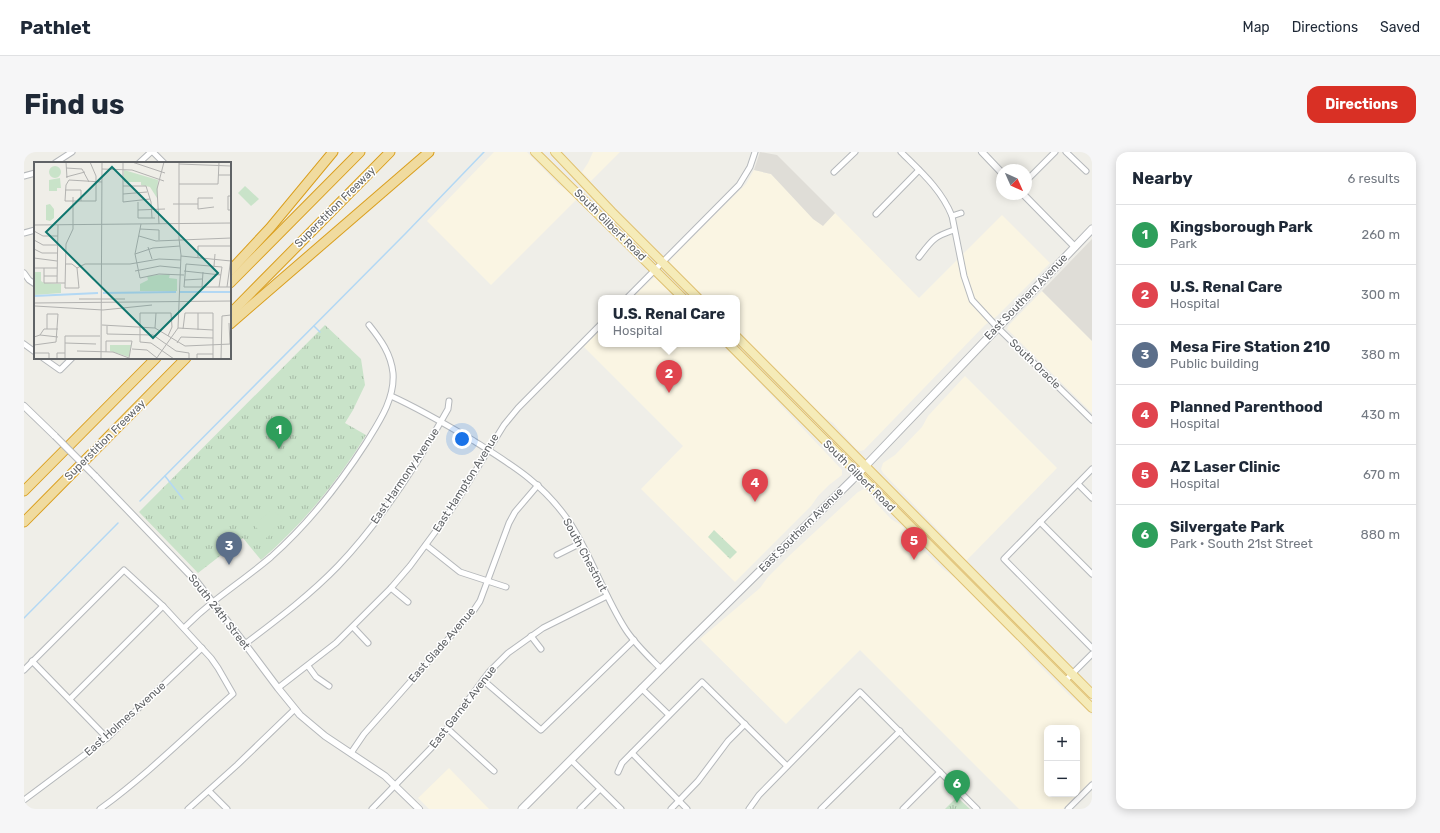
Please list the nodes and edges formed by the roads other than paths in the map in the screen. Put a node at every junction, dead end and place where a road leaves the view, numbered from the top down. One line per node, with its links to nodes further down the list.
1 (72, 152): 15 (street)
2 (152, 152): 16 (street); 17 (street)
3 (333, 152): 36 (highway)
4 (360, 152): 39 (highway, Superstition Freeway)
5 (390, 152): 44 (highway, Superstition Freeway)
6 (429, 152): 45 (highway)
7 (535, 152): 37 (main road, South Gilbert Road)
8 (554, 152): 35 (main road, South Gilbert Road)
9 (755, 152): 35 (street)
10 (854, 152): 21 (street)
11 (901, 152): 19 (street, South Oracle)
12 (982, 152): 18 (street)
13 (1055, 152): 23 (street)
14 (1066, 152): 20 (street)
15 (57, 162)
16 (140, 162)
17 (163, 162)
18 (996, 167)
19 (919, 170): 27 (street); 28 (street, South Oracle)
20 (1086, 171)
21 (834, 172)
22 (34, 173): 24 (street)
23 (1032, 175)
24 (24, 176)
25 (1029, 200): 33 (street)
26 (961, 213): 28 (street)
27 (876, 214)
28 (952, 216): 31 (street, South Oracle)
29 (1092, 229): 33 (main road, East Southern Avenue)
30 (34, 230): 32 (street)
31 (954, 230): 34 (street); 48 (street, South Oracle)
32 (24, 233)
33 (1075, 247): 48 (main road, East Southern Avenue)
34 (919, 257)
35 (662, 262): 37 (street); 43 (main road, South Gilbert Road)
36 (231, 270)
37 (655, 270): 41 (street); 42 (main road, South Gilbert Road)
38 (24, 273): 40 (street)
39 (231, 282)
40 (34, 283)
41 (630, 295)
42 (680, 295)
43 (695, 295)
44 (231, 313)
45 (231, 323)
46 (369, 325): 59 (street)
47 (598, 327): 64 (street, East Hampton Avenue)
48 (997, 327): 62 (street, South Oracle); 65 (main road, East Southern Avenue)
49 (740, 340): 65 (main road, South Gilbert Road)
50 (24, 344): 52 (street)
51 (732, 347): 67 (main road, South Gilbert Road)
52 (34, 351)
53 (44, 359): 54 (street)
54 (71, 359)
55 (155, 359): 70 (highway, Superstition Freeway)
56 (185, 359): 58 (highway, Superstition Freeway)
57 (189, 359): 58 (highway)
58 (162, 382): 72 (highway, Superstition Freeway)
59 (391, 396): 63 (street, South Chestnut); 84 (street)
60 (449, 401): 63 (street, East Harmony Avenue)
61 (24, 406): 84 (street, South 24th Street, bridge)
62 (1092, 420)
63 (441, 421): 64 (street, South Chestnut); 92 (street, East Harmony Avenue)
64 (488, 450): 69 (street, South Chestnut); 75 (street, East Hampton Avenue)
65 (866, 466): 67 (main road, East Southern Avenue); 77 (main road, South Gilbert Road)
66 (1092, 469): 68 (street)
67 (858, 474): 78 (main road, South Gilbert Road); 99 (main road, East Southern Avenue)
68 (1078, 484): 71 (street); 73 (street)
69 (538, 485): 74 (street, South Chestnut); 80 (street, East Glade Avenue)
70 (24, 491)
71 (1092, 498)
72 (24, 522)
73 (1040, 522): 79 (street); 94 (street)
74 (581, 543): 76 (street); 83 (street, South Chestnut)
75 (426, 546): 80 (street); 82 (street, East Hampton Avenue)
76 (557, 555)
77 (959, 560): 78 (main road); 101 (main road, South Gilbert Road)
78 (953, 570): 103 (main road, South Gilbert Road)
79 (1092, 574)
80 (487, 581): 81 (street); 116 (street, East Glade Avenue)
81 (506, 587)
82 (391, 588): 85 (street); 87 (street, East Hampton Avenue)
83 (607, 596): 89 (street, East Garnet Avenue); 90 (street, South Chestnut)
84 (213, 602): 88 (street); 92 (street, South 24th Street)
85 (408, 602)
86 (163, 606): 88 (street); 97 (street); 108 (street)
87 (353, 627): 91 (street); 98 (street, East Hampton Avenue)
88 (184, 628): 93 (street)
89 (531, 636): 95 (street); 102 (street, East Garnet Avenue)
90 (634, 640): 99 (street, South Chestnut); 102 (street)
91 (368, 643)
92 (245, 644): 105 (street, South 24th Street)
93 (202, 648): 115 (street, East Holmes Avenue); 129 (street)
94 (1092, 648)
95 (541, 649)
96 (1092, 654): 101 (street)
97 (32, 662): 100 (street); 108 (street)
98 (308, 666): 104 (street); 105 (street, East Hampton Avenue)
99 (661, 669): 106 (main road, East Southern Avenue)
100 (24, 670)
101 (1072, 674): 103 (street); 107 (main road, South Gilbert Road)
102 (483, 680): 113 (street, East Garnet Avenue)
103 (1065, 681): 109 (main road, South Gilbert Road)
104 (329, 686)
105 (278, 688): 110 (street, South 24th Street)
106 (641, 688): 111 (street); 118 (main road, East Southern Avenue)
107 (1092, 694)
108 (70, 699): 115 (street)
109 (1092, 708)
110 (295, 709): 116 (street, South 24th Street); 126 (street)
111 (669, 716): 112 (street); 117 (street)
112 (745, 724): 119 (street); 128 (street)
113 (448, 729): 120 (street); 124 (street, East Garnet Avenue)
114 (900, 731): 119 (street); 122 (street); 140 (street)
115 (107, 738): 127 (street, East Holmes Avenue)
116 (351, 753): 124 (street, South 24th Street)
117 (632, 753): 121 (street); 128 (street)
118 (571, 760): 125 (street); 134 (main road, East Southern Avenue)
119 (787, 766): 139 (street)
120 (494, 771)
121 (618, 772)
122 (940, 772): 141 (street); 142 (street)
123 (1092, 784): 143 (street)
124 (396, 785): 132 (street, East Garnet Avenue); 133 (street, South 24th Street)
125 (600, 789): 135 (street); 136 (street)
126 (209, 791): 130 (street); 131 (street)
127 (24, 800)
128 (679, 801): 137 (street); 138 (street)
129 (100, 809)
130 (188, 809)
131 (227, 809)
132 (372, 809)
133 (419, 809)
134 (522, 809)
135 (580, 809)
136 (621, 809)
137 (671, 809)
138 (687, 809)
139 (749, 809)
140 (821, 809)
141 (903, 809)
142 (978, 809)
143 (1068, 809)

